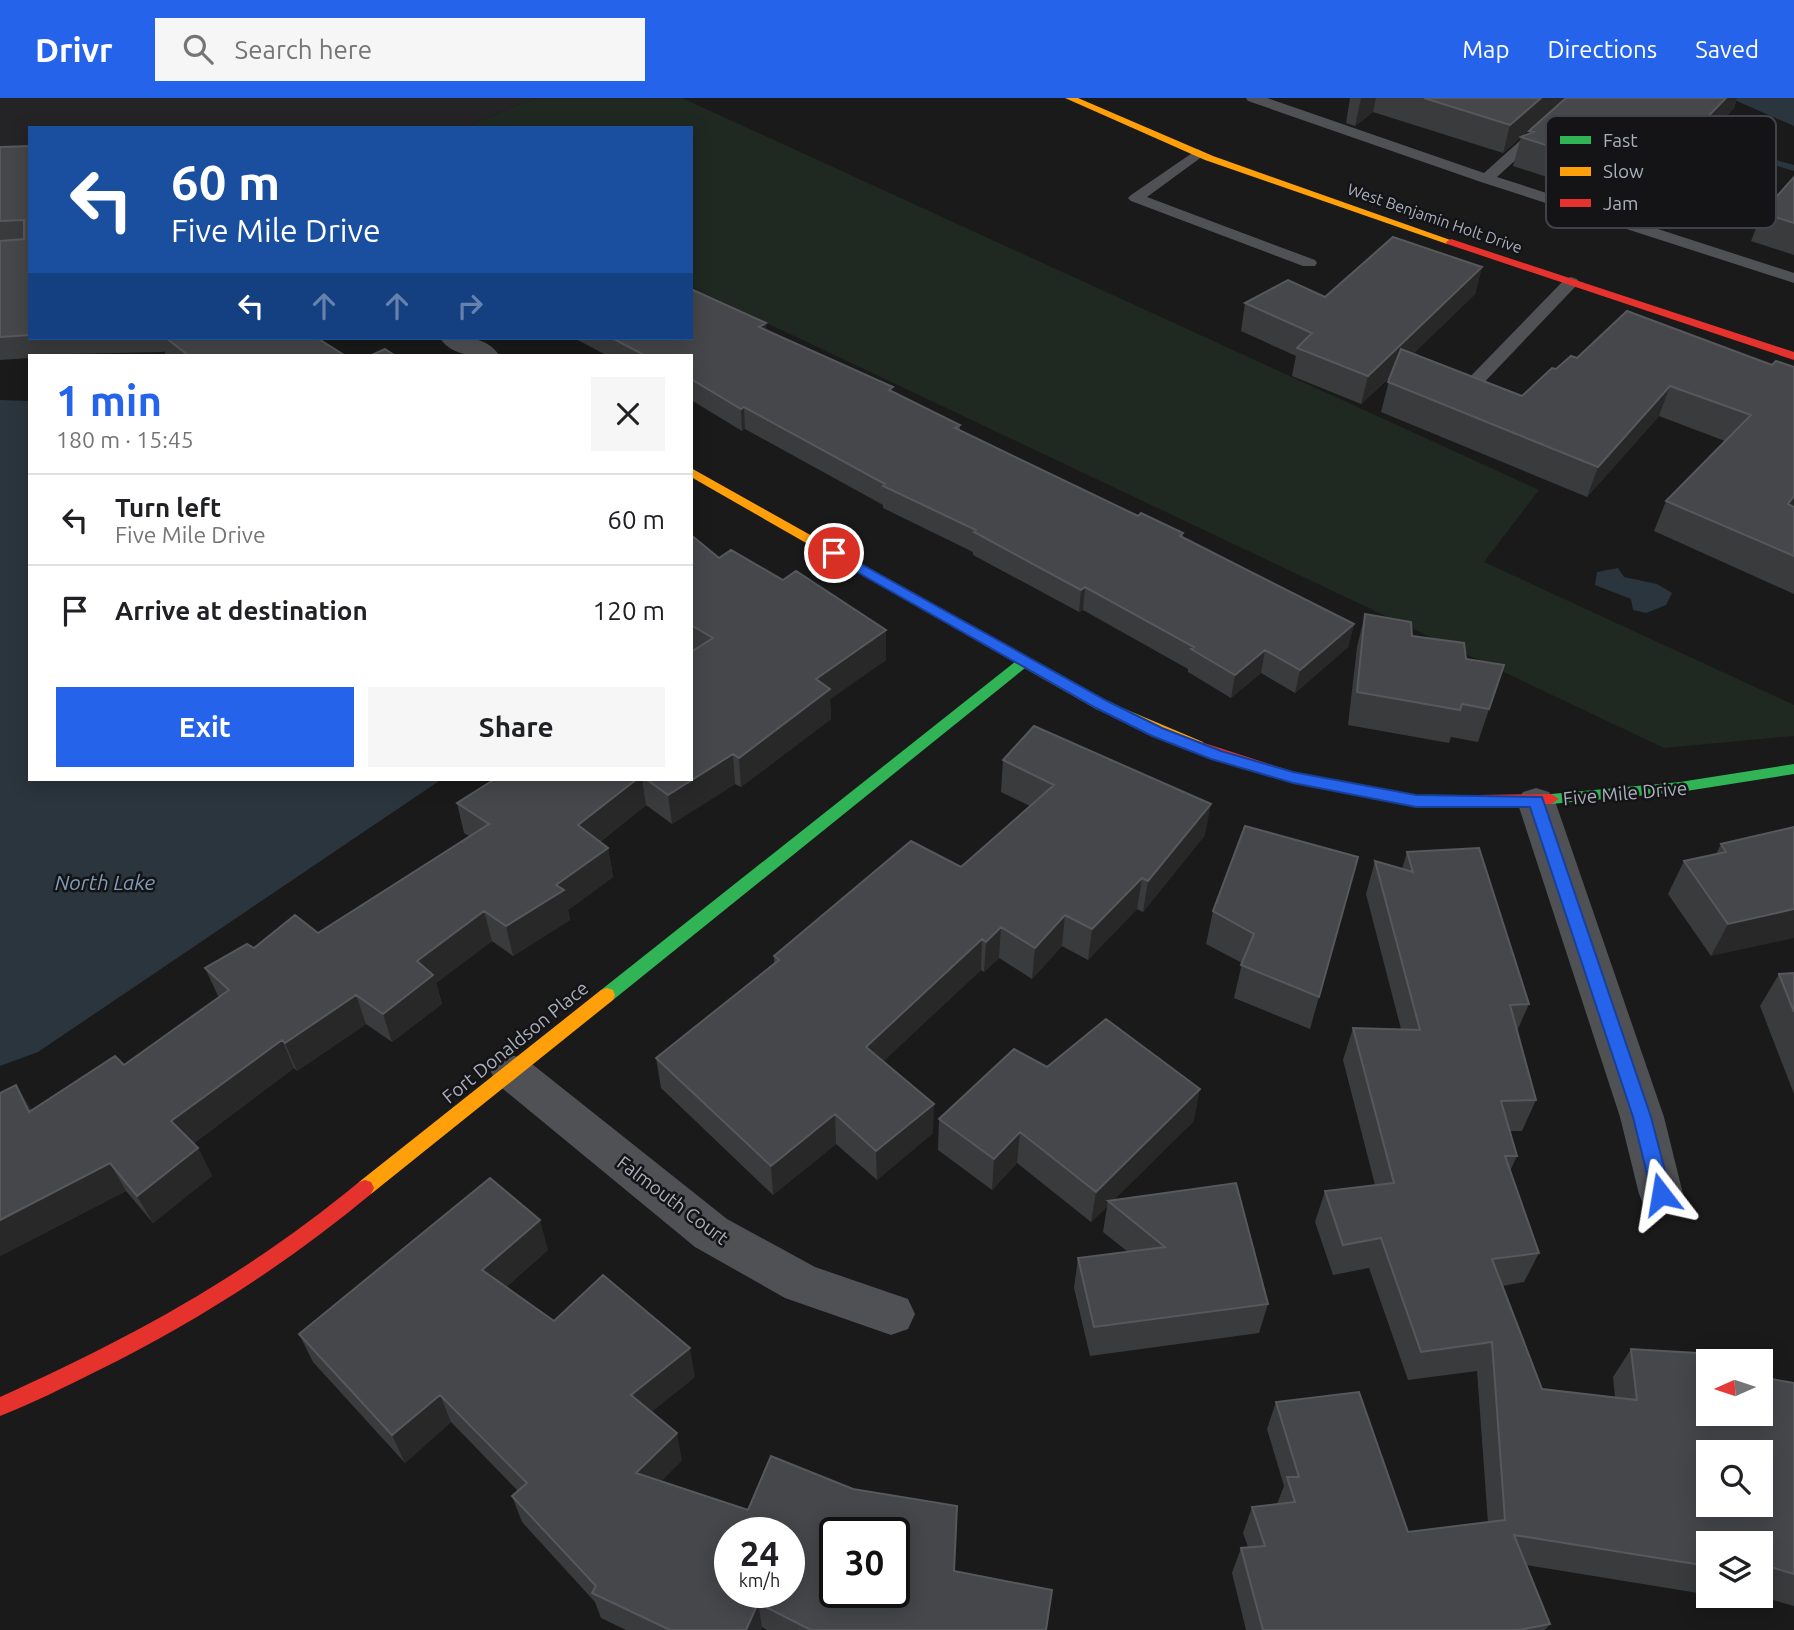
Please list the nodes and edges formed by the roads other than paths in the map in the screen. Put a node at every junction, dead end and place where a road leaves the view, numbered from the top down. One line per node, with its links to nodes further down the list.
1 (1070, 98): 4 (street, West Benjamin Holt Drive)
2 (1253, 98): 5 (lane)
3 (1546, 125): 5 (lane)
4 (1198, 153): 8 (lane); 10 (street, West Benjamin Holt Drive)
5 (1486, 179): 6 (lane)
6 (1546, 198)
7 (1638, 228): 9 (lane)
8 (1309, 263)
9 (1794, 278)
10 (1571, 282): 13 (street, West Benjamin Holt Drive); 14 (lane)
11 (458, 340): 12 (street)
12 (483, 354)
13 (1794, 356)
14 (1470, 387)
15 (693, 473): 16 (street, Five Mile Drive)
16 (1025, 661): 18 (street, Five Mile Drive); 19 (street, Fort Donaldson Place)
17 (1794, 769): 18 (street, Five Mile Drive)
18 (1536, 801): 20 (street)
19 (512, 1072): 21 (street, Falmouth Court); 22 (street, Fort Donaldson Place)
20 (1661, 1194)
21 (891, 1314)
22 (0, 1407)

